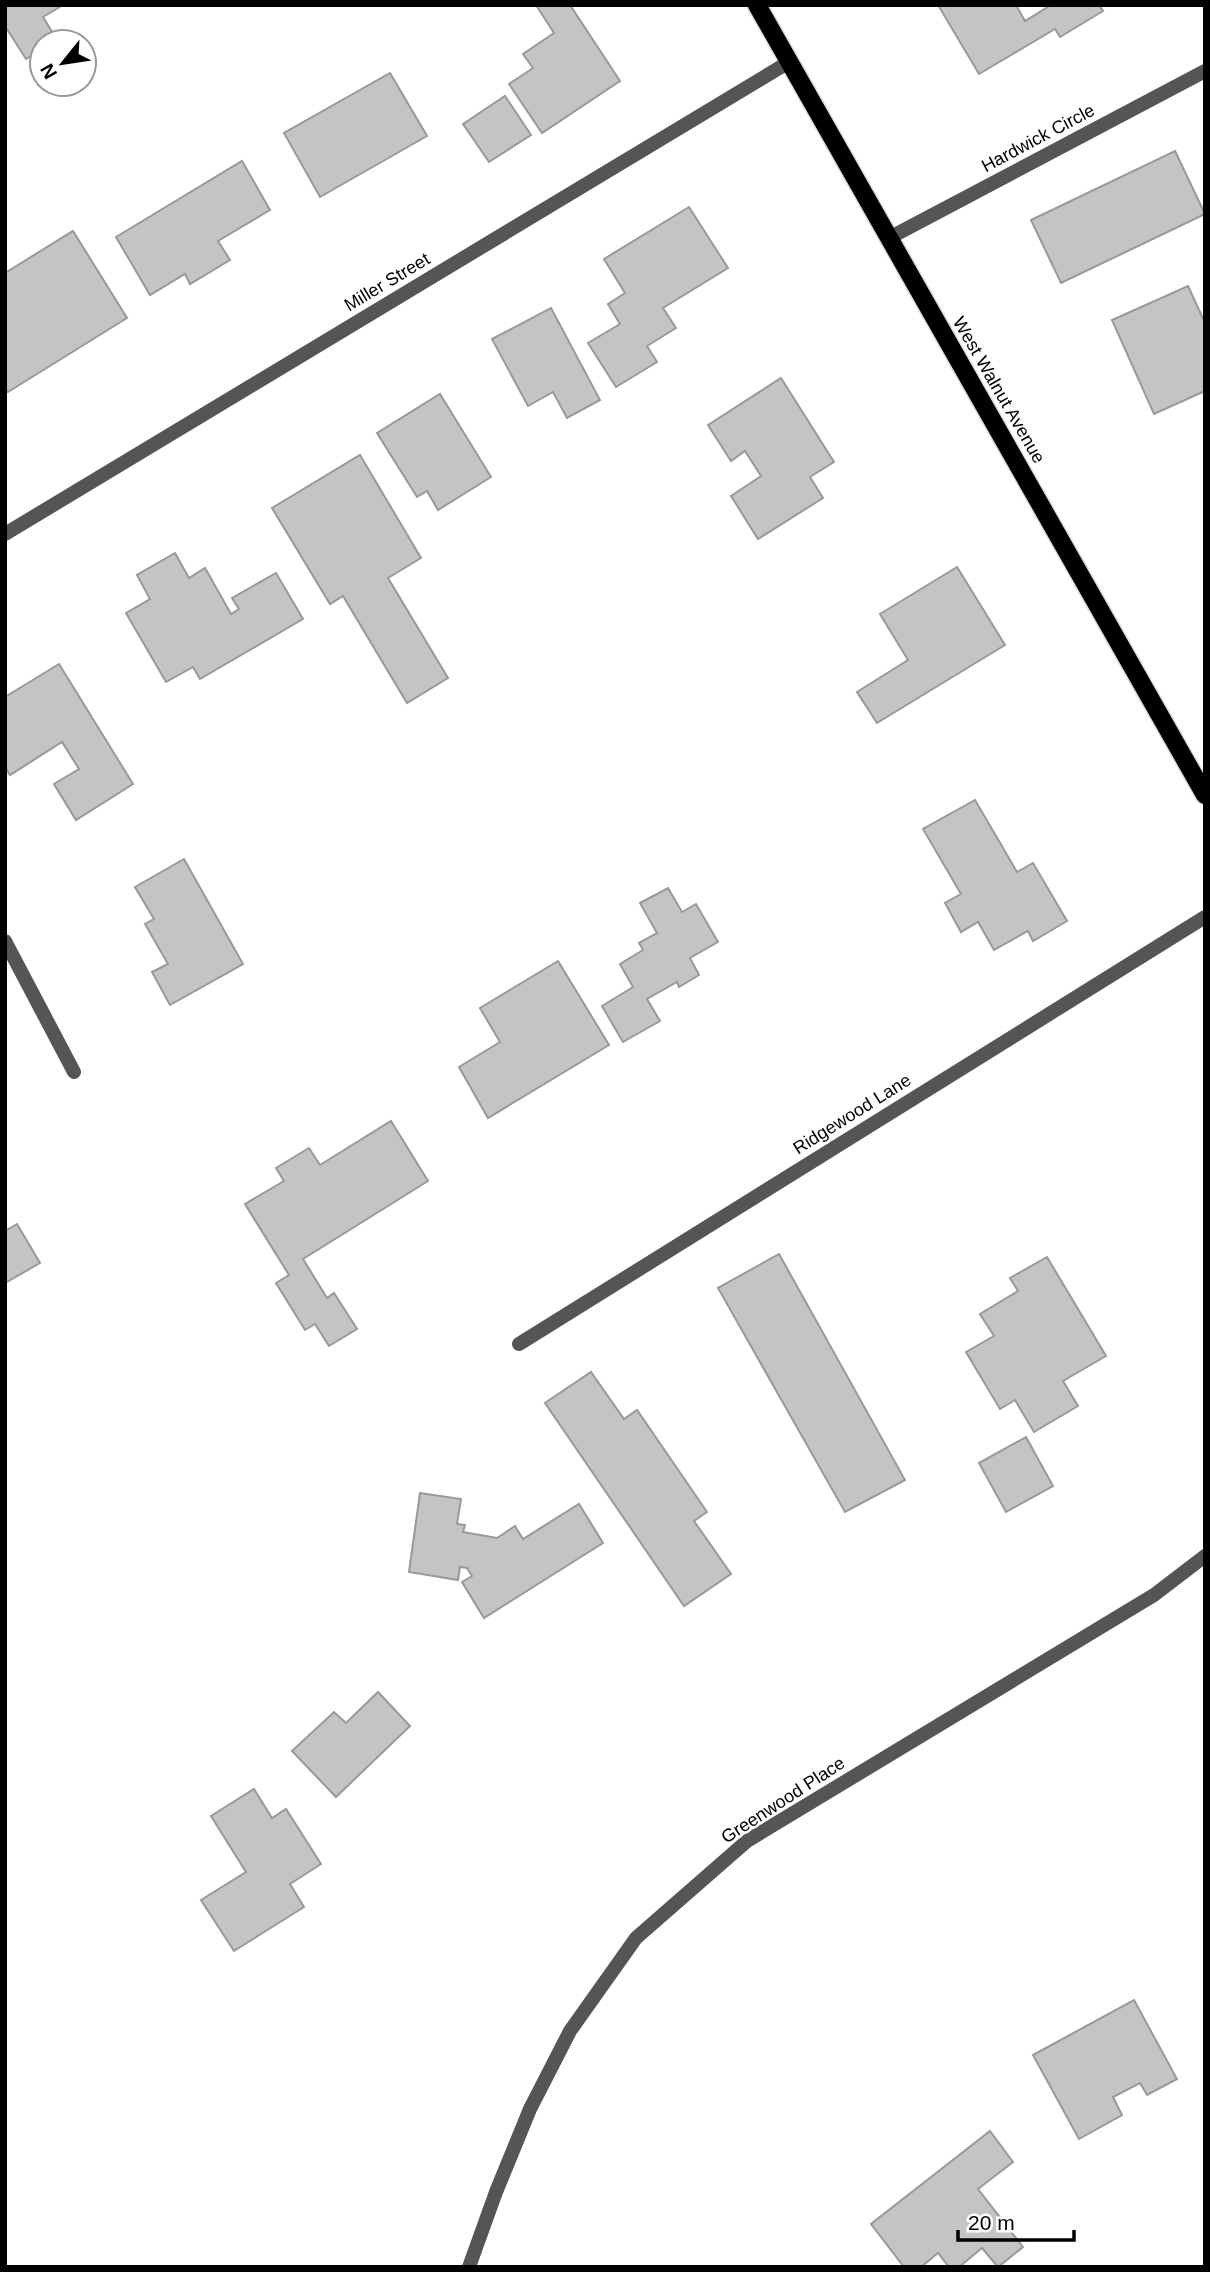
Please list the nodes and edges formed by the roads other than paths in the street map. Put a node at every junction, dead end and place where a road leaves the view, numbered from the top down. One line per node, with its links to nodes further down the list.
1 (757, 5): 2 (main road, West Walnut Avenue)
2 (789, 62): 4 (main road, West Walnut Avenue); 5 (street, Miller Street)
3 (1205, 71): 4 (street, Hardwick Circle)
4 (889, 238): 6 (main road, West Walnut Avenue)
5 (5, 534)
6 (1203, 788)
7 (1205, 917): 10 (street, Ridgewood Lane)
8 (5, 941): 9 (street)
9 (74, 1072)
10 (519, 1344)
11 (1205, 1556): 12 (street, Greenwood Place)
12 (469, 2267)

